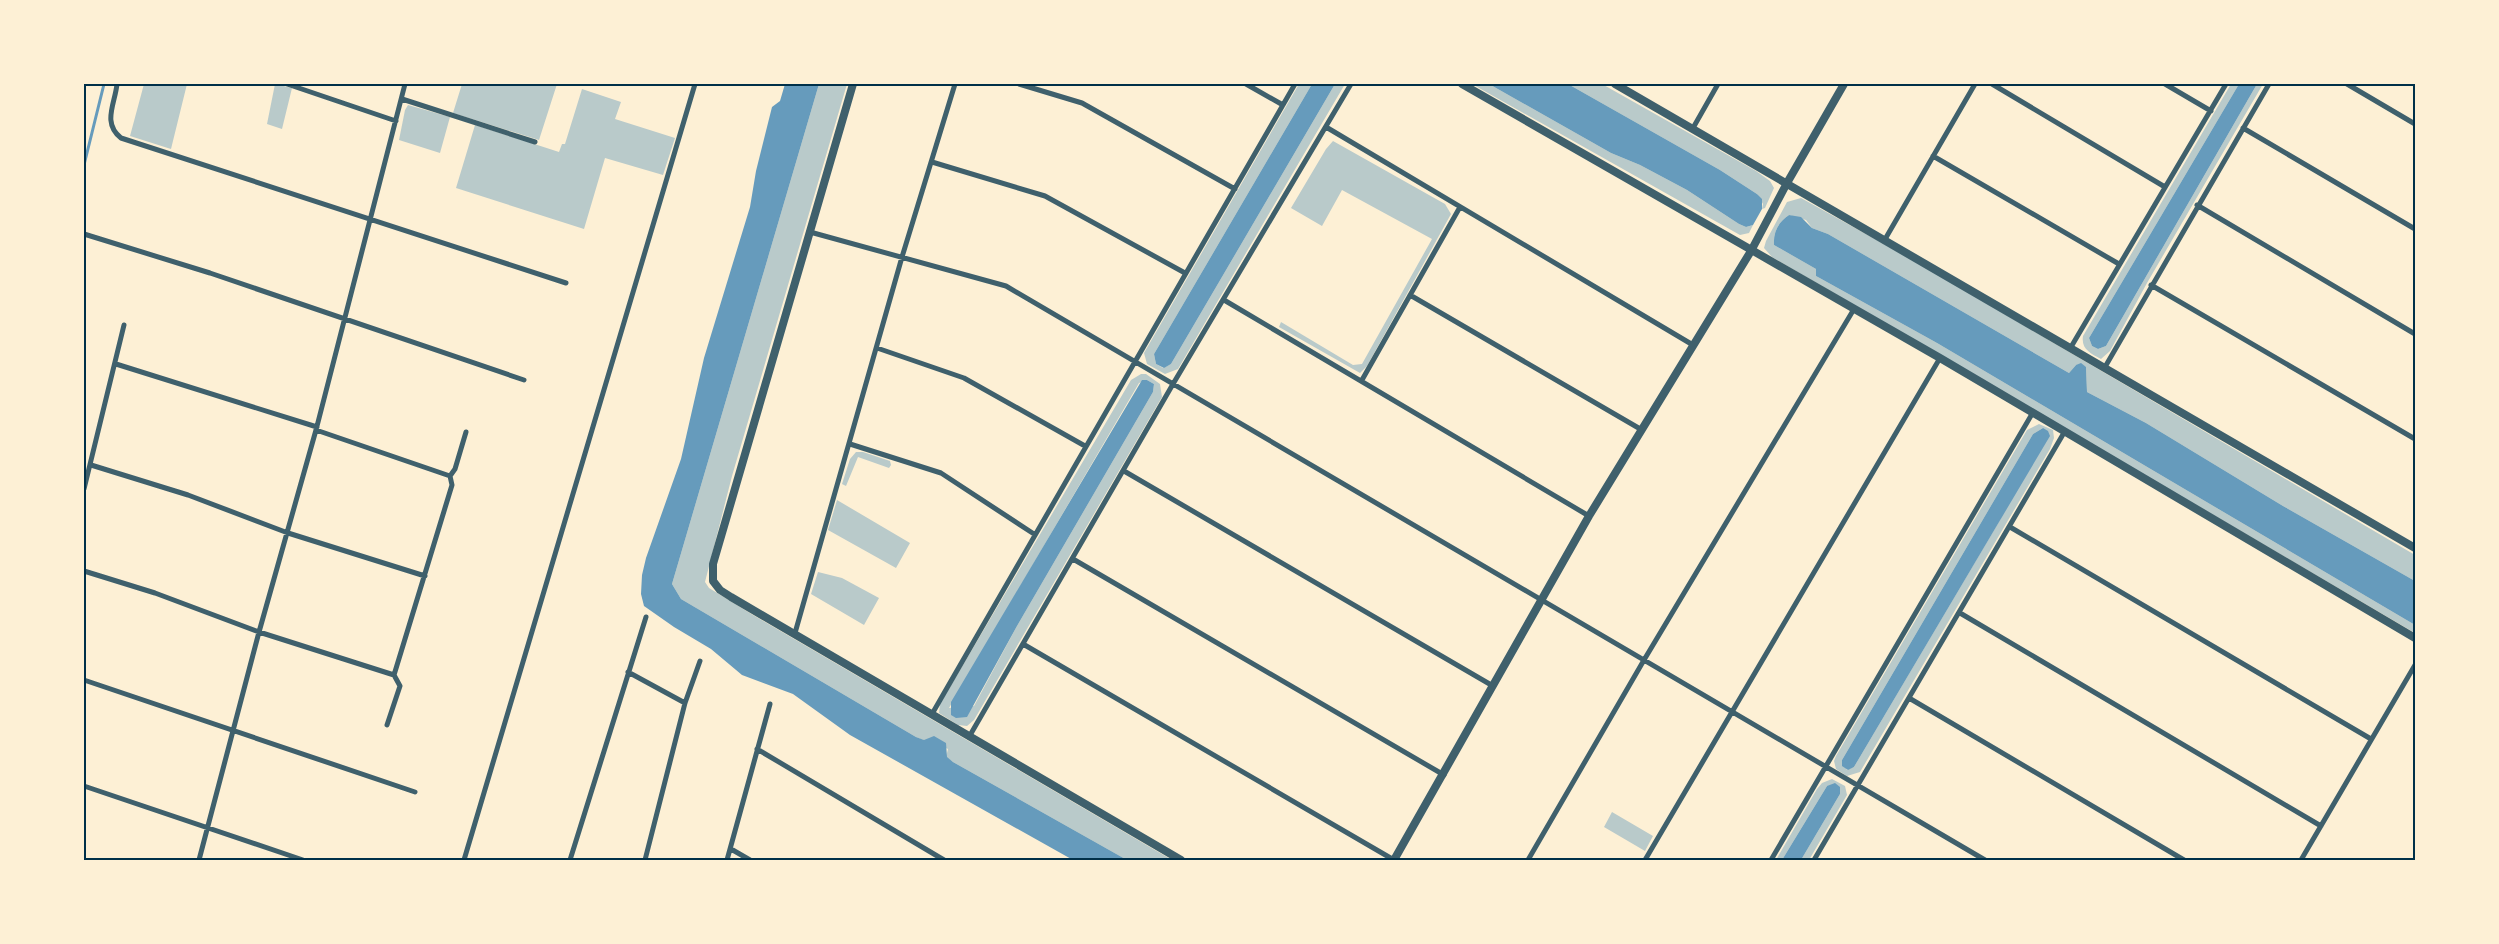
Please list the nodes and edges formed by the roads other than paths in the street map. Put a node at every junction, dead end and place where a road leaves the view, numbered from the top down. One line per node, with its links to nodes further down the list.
1 (117, 84): 37 (street)
2 (287, 84): 24 (street)
3 (406, 84): 21 (street)
4 (695, 84): 118 (street)
5 (852, 84): 39 (street)
6 (955, 84): 31 (street)
7 (1019, 84): 34 (street)
8 (1246, 84): 22 (street)
9 (1295, 84): 22 (street)
10 (1351, 84): 26 (street)
11 (1462, 84): 42 (street)
12 (1615, 84): 27 (street)
13 (1718, 84): 27 (street)
14 (1844, 84): 32 (street)
15 (1975, 84): 30 (street)
16 (1992, 84): 33 (street)
17 (2165, 84): 23 (street)
18 (2226, 84): 23 (street)
19 (2268, 84): 28 (street)
20 (2347, 84): 25 (street)
21 (402, 99): 24 (street); 29 (street)
22 (1283, 105): 34 (street)
23 (2210, 111): 33 (street)
24 (396, 121): 37 (street)
25 (2415, 124)
26 (1326, 127): 36 (street); 49 (street)
27 (1693, 128): 32 (street)
28 (2243, 128): 35 (street); 38 (street)
29 (535, 142)
30 (1933, 156): 41 (street); 44 (street)
31 (932, 162): 43 (street); 45 (street)
32 (1786, 183): 41 (street); 42 (street)
33 (2165, 187): 44 (street)
34 (1234, 189): 45 (street)
35 (2197, 205): 47 (street); 53 (street)
36 (1460, 207): 48 (street); 54 (street)
37 (371, 219): 46 (street); 51 (street)
38 (2415, 229)
39 (810, 232): 43 (street); 88 (street)
40 (84, 234): 51 (street)
41 (1884, 241): 55 (street)
42 (1751, 250): 50 (street); 54 (street)
43 (902, 257): 56 (street); 58 (street)
44 (2119, 264): 55 (street)
45 (1185, 273): 58 (street)
46 (566, 283)
47 (2151, 285): 60 (street); 69 (street)
48 (1410, 295): 62 (street); 66 (street)
49 (1224, 300): 62 (street); 63 (street)
50 (1854, 309): 57 (street); 91 (street)
51 (344, 320): 61 (street); 65 (street)
52 (124, 325): 59 (street)
53 (2415, 334)
54 (1693, 345): 66 (street)
55 (2071, 347): 60 (street)
56 (877, 348): 70 (street); 71 (street)
57 (1940, 358): 64 (street); 101 (street)
58 (1134, 362): 63 (street); 71 (street)
59 (116, 364): 65 (street); 72 (street)
60 (2105, 367): 80 (street)
61 (524, 380)
62 (1362, 380): 76 (street)
63 (1173, 384): 73 (street); 84 (street)
64 (2032, 414): 68 (street); 108 (street)
65 (317, 429): 74 (street); 78 (street)
66 (1642, 430): 76 (street)
67 (466, 432): 74 (street)
68 (2065, 432): 77 (street); 89 (street)
69 (2415, 439)
70 (850, 444): 79 (street); 88 (street)
71 (1085, 446): 79 (street)
72 (91, 465): 75 (street); 78 (street)
73 (1124, 471): 81 (street); 97 (street)
74 (450, 476): 83 (street)
75 (84, 489)
76 (1589, 516): 84 (street)
77 (2010, 526): 85 (street); 106 (street)
78 (288, 533): 83 (street); 87 (street)
79 (1034, 534): 102 (street)
80 (2415, 548)
81 (1073, 559): 90 (street); 109 (street)
82 (84, 571): 87 (street)
83 (425, 576): 95 (street)
84 (1542, 600): 91 (street); 97 (street)
85 (1960, 613): 98 (street); 113 (street)
86 (646, 617): 94 (street)
87 (259, 632): 95 (street); 104 (street)
88 (795, 633): 102 (street)
89 (2415, 638)
90 (1024, 644): 105 (street); 125 (street)
91 (1644, 660): 101 (street); 126 (street)
92 (700, 661): 99 (street)
93 (2415, 664): 106 (street)
94 (628, 672): 99 (street); 119 (street)
95 (394, 675): 103 (street)
96 (84, 680): 104 (street)
97 (1492, 686): 109 (street)
98 (1909, 698): 111 (street); 131 (street)
99 (685, 703): 120 (street)
100 (770, 704): 107 (street)
101 (1732, 711): 108 (street); 127 (street)
102 (932, 714): 105 (street)
103 (388, 725)
104 (234, 730): 112 (street); 114 (street)
105 (969, 737): 124 (street)
106 (2372, 739): 113 (street)
107 (757, 749): 115 (street); 123 (street)
108 (1824, 768): 111 (street); 128 (street)
109 (1444, 775): 125 (street)
110 (84, 786): 114 (street)
111 (1856, 786): 129 (street); 130 (street)
112 (416, 792)
113 (2321, 826): 132 (street)
114 (207, 828): 116 (street); 117 (street)
115 (731, 849): 121 (street); 122 (street)
116 (199, 860)
117 (302, 860)
118 (464, 860)
119 (570, 860)
120 (645, 860)
121 (727, 860)
122 (750, 860)
123 (944, 860)
124 (1181, 860)
125 (1394, 860)
126 (1528, 860)
127 (1645, 860)
128 (1771, 860)
129 (1814, 860)
130 (1985, 860)
131 (2184, 860)
132 (2300, 860)

